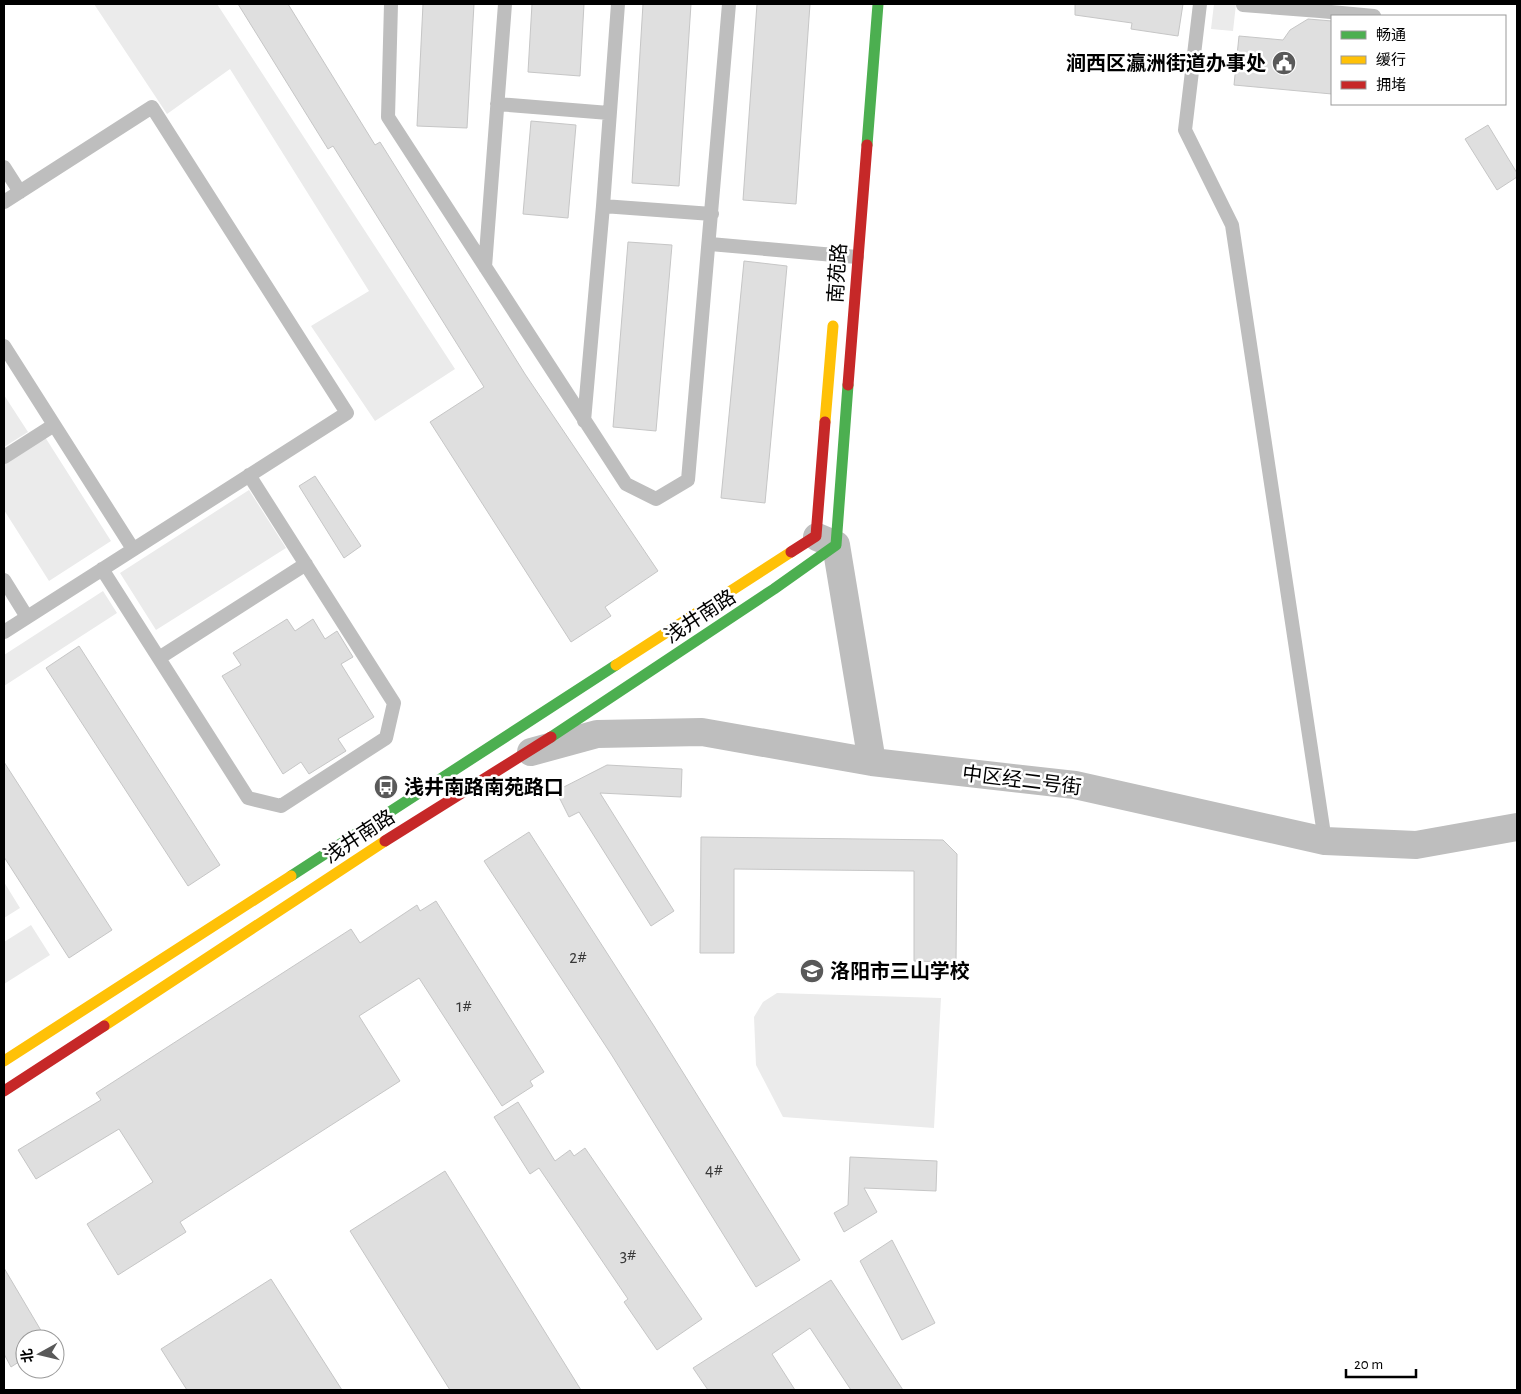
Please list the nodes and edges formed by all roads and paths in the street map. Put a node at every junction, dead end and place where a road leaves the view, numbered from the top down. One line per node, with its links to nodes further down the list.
1 (391, 4): 19 (lane)
2 (504, 4): 10 (lane)
3 (618, 4): 11 (lane)
4 (729, 4): 16 (lane)
5 (878, 4): 18 (street, 南苑路)
6 (1200, 4): 37 (lane)
7 (1243, 5): 8 (lane)
8 (1321, 7): 9 (lane)
9 (1368, 15)
10 (497, 104): 11 (lane); 19 (lane)
11 (610, 112): 15 (lane)
12 (4, 167): 13 (lane)
13 (20, 192): 14 (lane); 25 (lane)
14 (4, 202)
15 (602, 206): 16 (lane); 22 (lane)
16 (712, 214): 17 (lane)
17 (710, 244): 18 (lane); 22 (lane)
18 (856, 257): 26 (street, 南苑路)
19 (485, 268): 22 (lane)
20 (834, 313): 26 (street, 南苑路)
21 (4, 346): 23 (lane)
22 (584, 421)
23 (54, 424): 24 (lane); 27 (lane)
24 (4, 457)
25 (249, 475): 27 (lane); 28 (lane)
26 (825, 545): 34 (street, 浅井南路); 35 (street); 38 (street, 浅井南路)
27 (133, 549): 29 (lane)
28 (306, 564): 33 (lane); 33 (lane)
29 (102, 569): 31 (lane); 33 (lane)
30 (4, 580): 31 (lane)
31 (28, 617): 32 (lane)
32 (4, 632)
33 (159, 658)
34 (525, 754): 35 (street, 中区经二号街); 39 (street, 浅井南路)
35 (866, 761): 37 (street, 中区经二号街)
36 (1517, 827): 37 (street, 中区经二号街)
37 (1325, 841)
38 (4, 1062)
39 (4, 1091)

